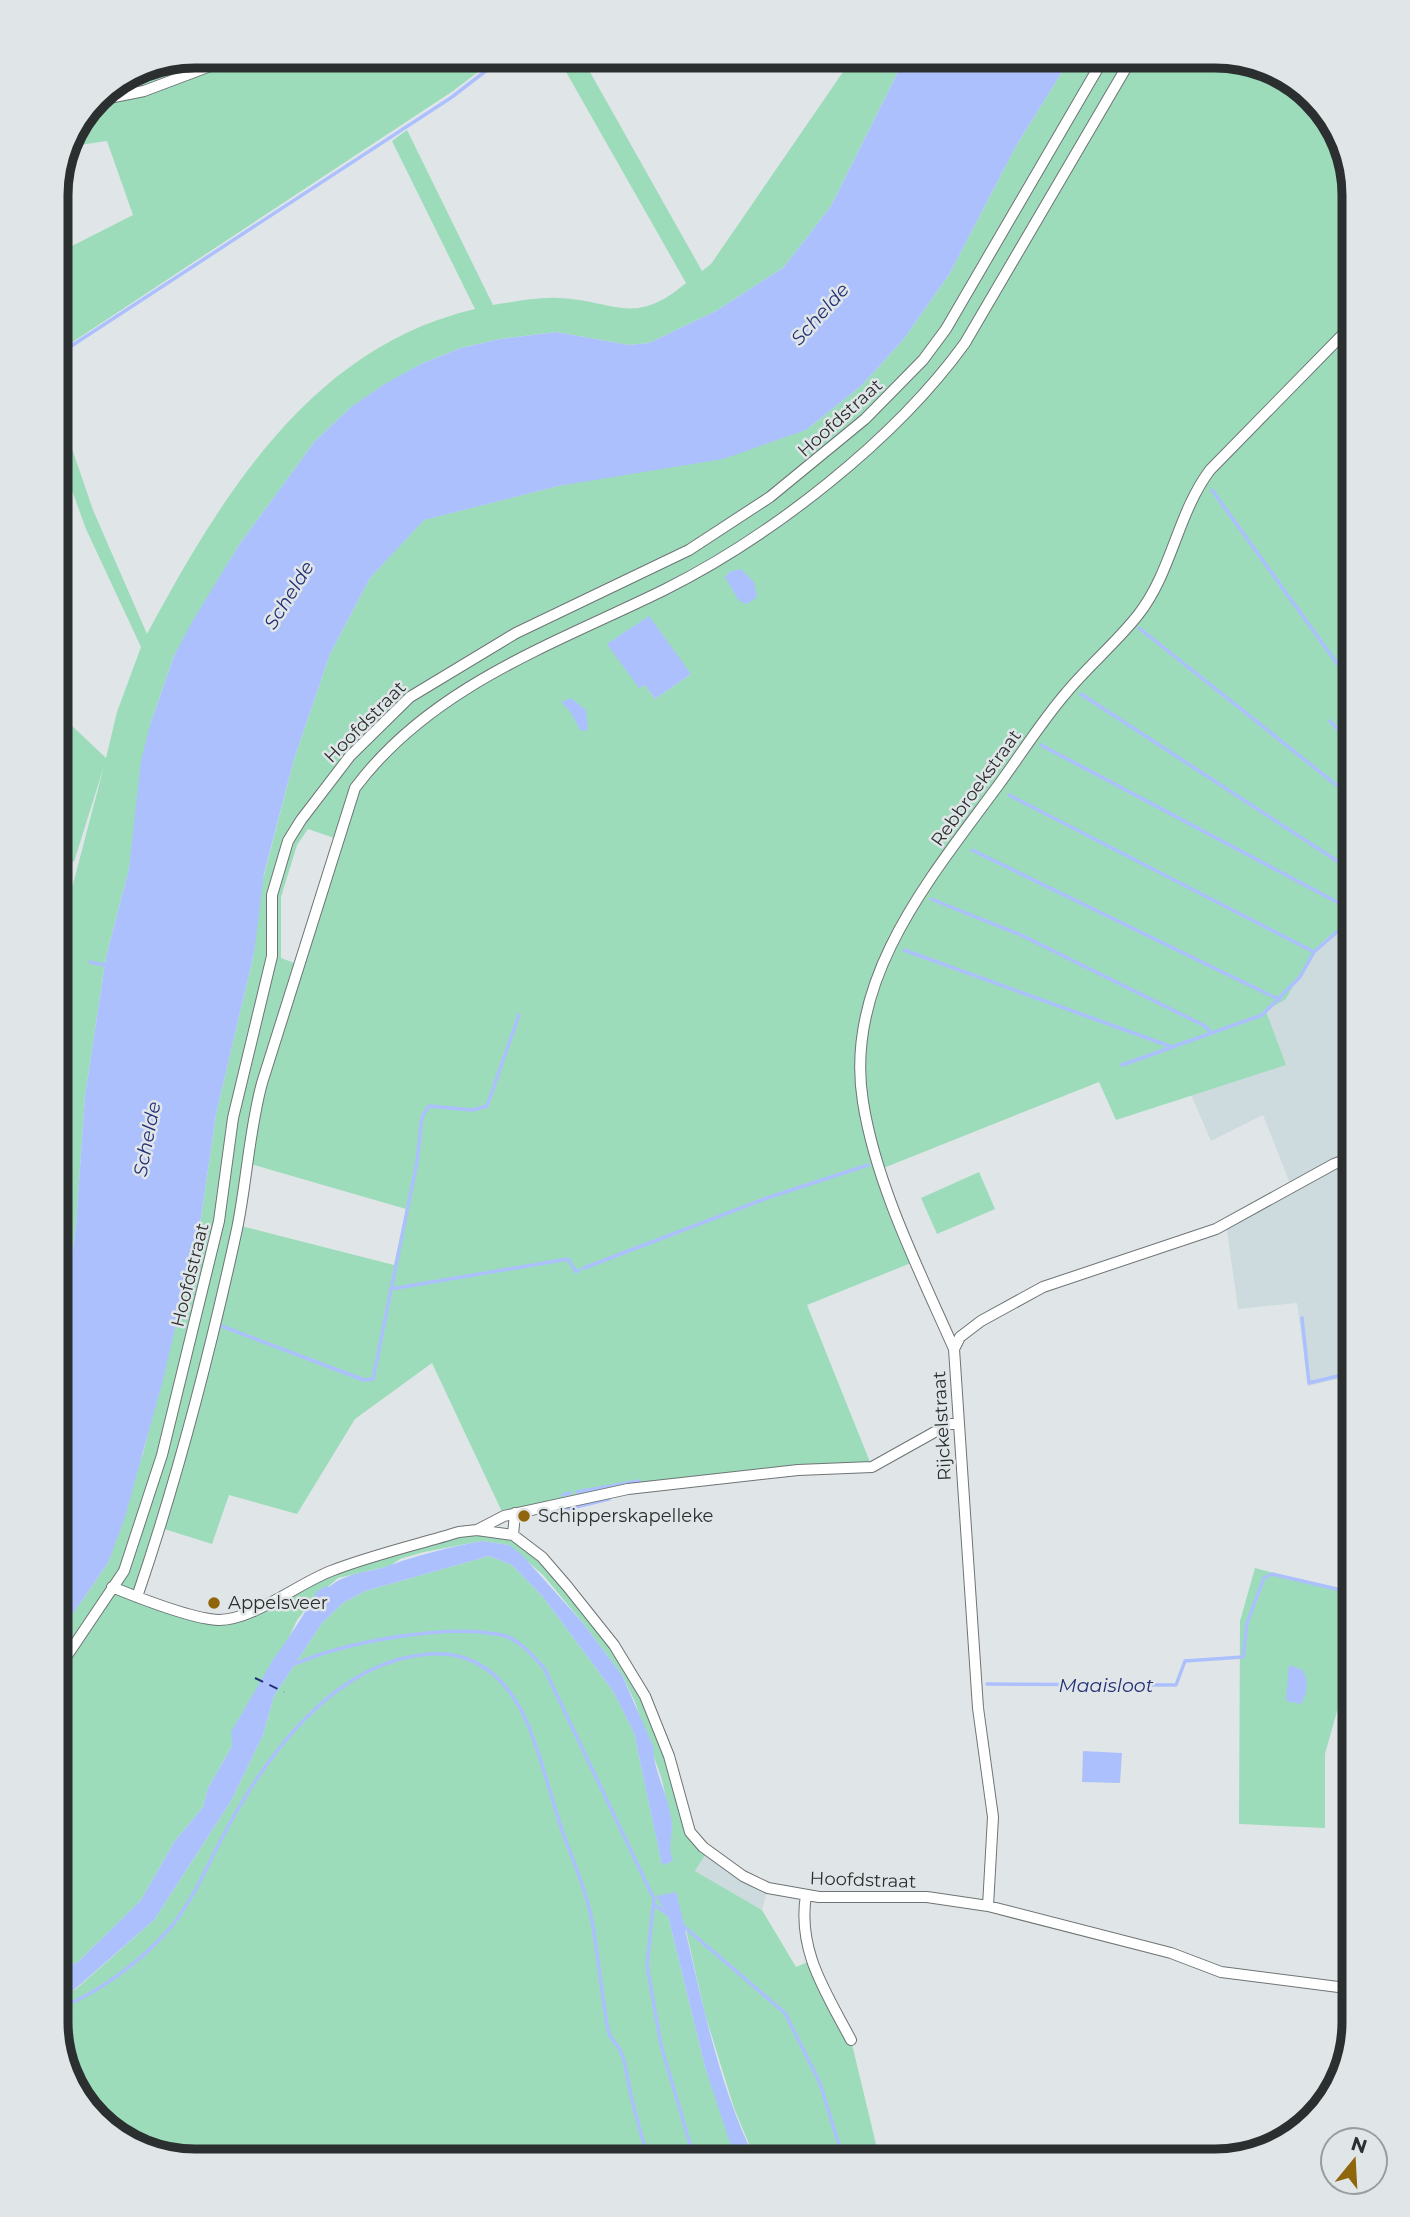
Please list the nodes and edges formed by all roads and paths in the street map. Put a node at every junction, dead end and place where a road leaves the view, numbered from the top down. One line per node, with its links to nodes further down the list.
1 (202, 69): 4 (street)
2 (1097, 69): 12 (street, Hoofdstraat)
3 (1125, 69): 13 (street, Hoofdstraat)
4 (116, 97)
5 (1342, 335): 7 (street, Rebbroekstraat)
6 (1342, 1162): 7 (street, Rijckelstraat)
7 (954, 1349): 8 (street, Rijckelstraat)
8 (957, 1424): 9 (street, Hoofdstraat); 16 (street, Rijckelstraat)
9 (515, 1513): 10 (street, Hoofdstraat); 11 (street)
10 (477, 1530): 11 (street, Hoofdstraat); 13 (street, Hoofdstraat)
11 (513, 1535): 15 (street, Hoofdstraat)
12 (112, 1587): 13 (street, Hoofdstraat); 14 (street)
13 (136, 1597)
14 (68, 1653)
15 (806, 1895): 16 (street, Hoofdstraat); 18 (street)
16 (988, 1906): 17 (street, Hoofdstraat)
17 (1342, 1987)
18 (852, 2040)

